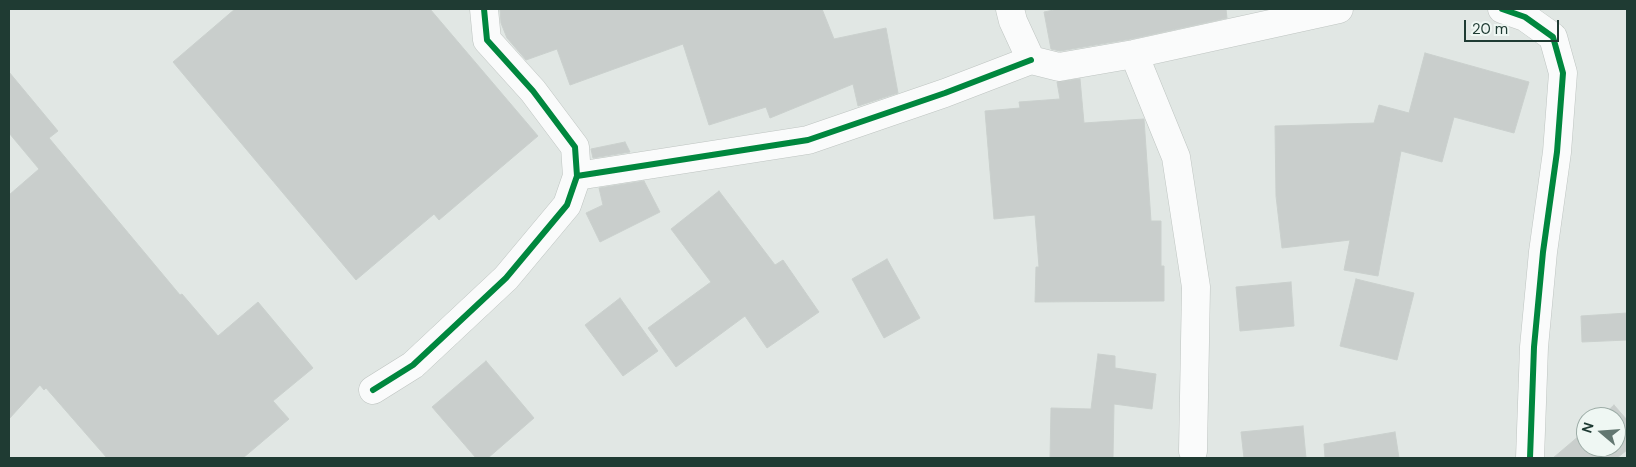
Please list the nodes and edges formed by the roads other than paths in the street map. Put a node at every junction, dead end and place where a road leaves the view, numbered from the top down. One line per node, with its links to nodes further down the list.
1 (484, 9): 7 (street)
2 (1010, 9): 6 (street)
3 (1339, 9): 5 (street)
4 (1502, 9): 10 (street)
5 (1134, 54): 6 (street); 9 (street)
6 (1031, 60): 7 (street)
7 (578, 176): 8 (street)
8 (373, 390)
9 (1193, 451)
10 (1530, 458)

